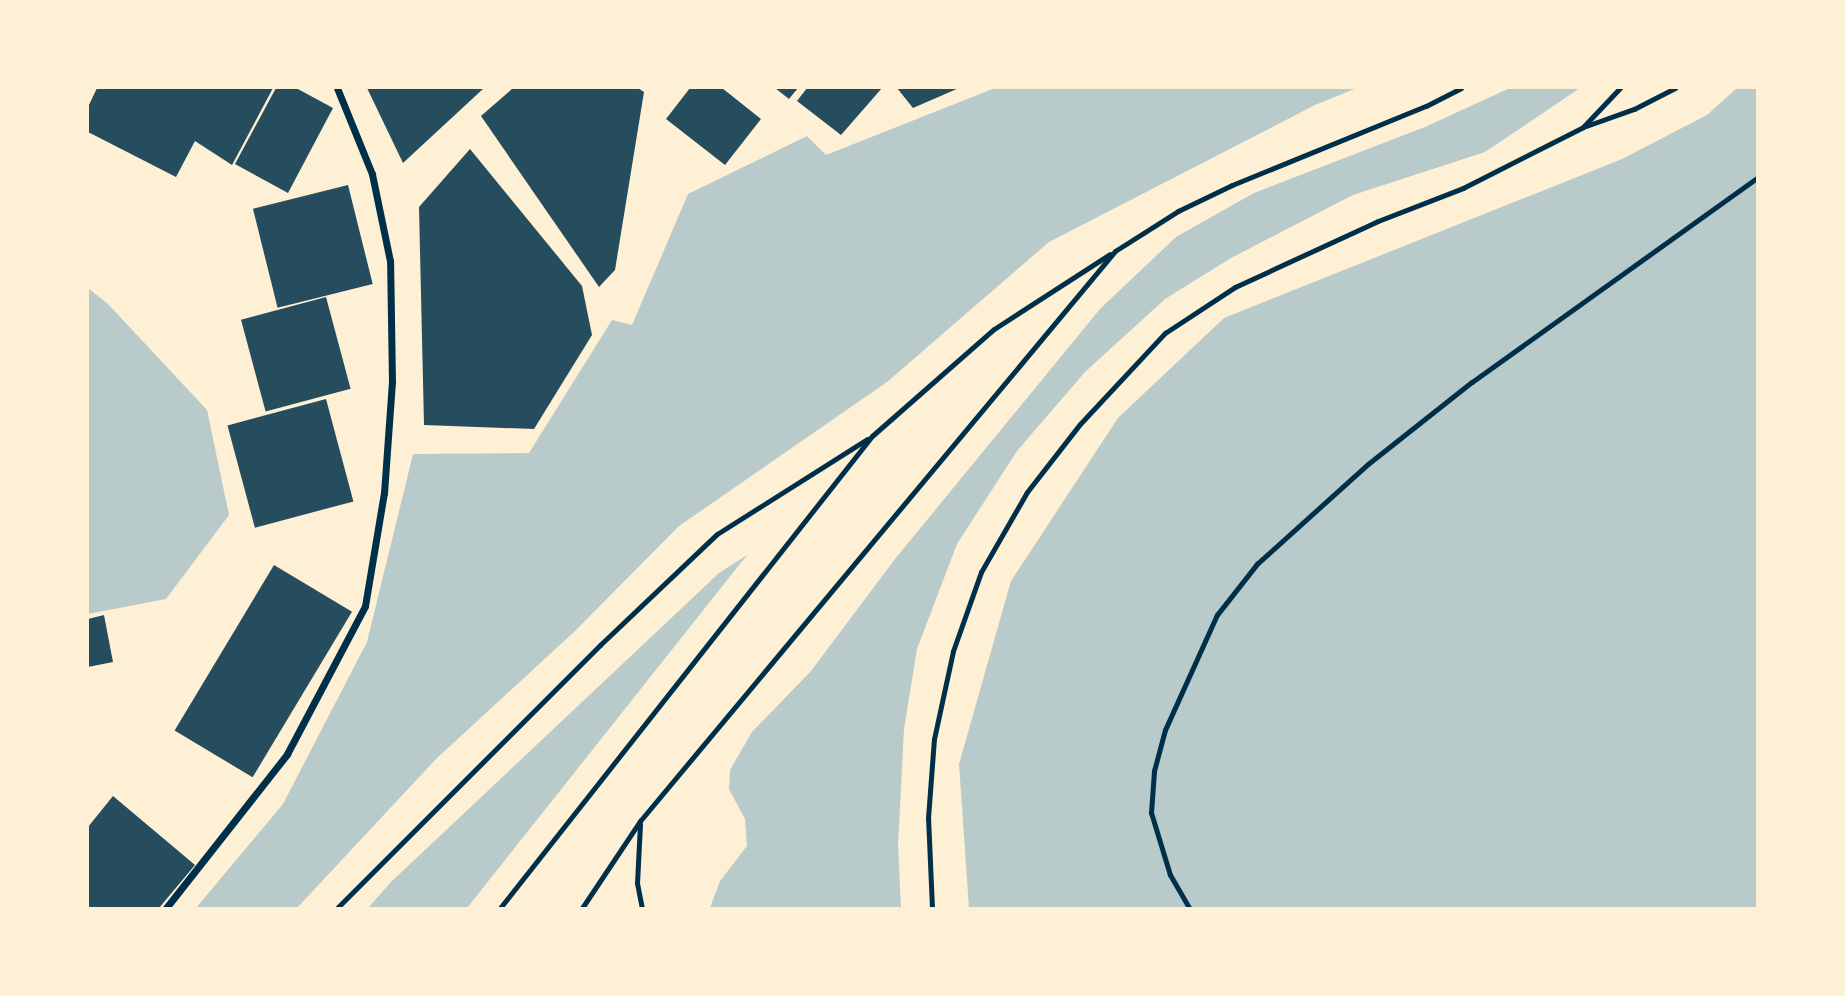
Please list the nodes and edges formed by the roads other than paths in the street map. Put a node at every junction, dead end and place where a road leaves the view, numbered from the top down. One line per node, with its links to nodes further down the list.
1 (337, 88): 10 (street)
2 (1461, 88): 6 (lane)
3 (1620, 88): 5 (lane)
4 (1675, 88): 5 (lane)
5 (1583, 127): 9 (lane)
6 (1115, 251): 7 (lane); 8 (lane)
7 (872, 436): 11 (lane); 12 (lane)
8 (640, 821): 13 (lane); 14 (lane)
9 (931, 907)
10 (166, 908)
11 (337, 908)
12 (500, 908)
13 (582, 908)
14 (642, 908)

